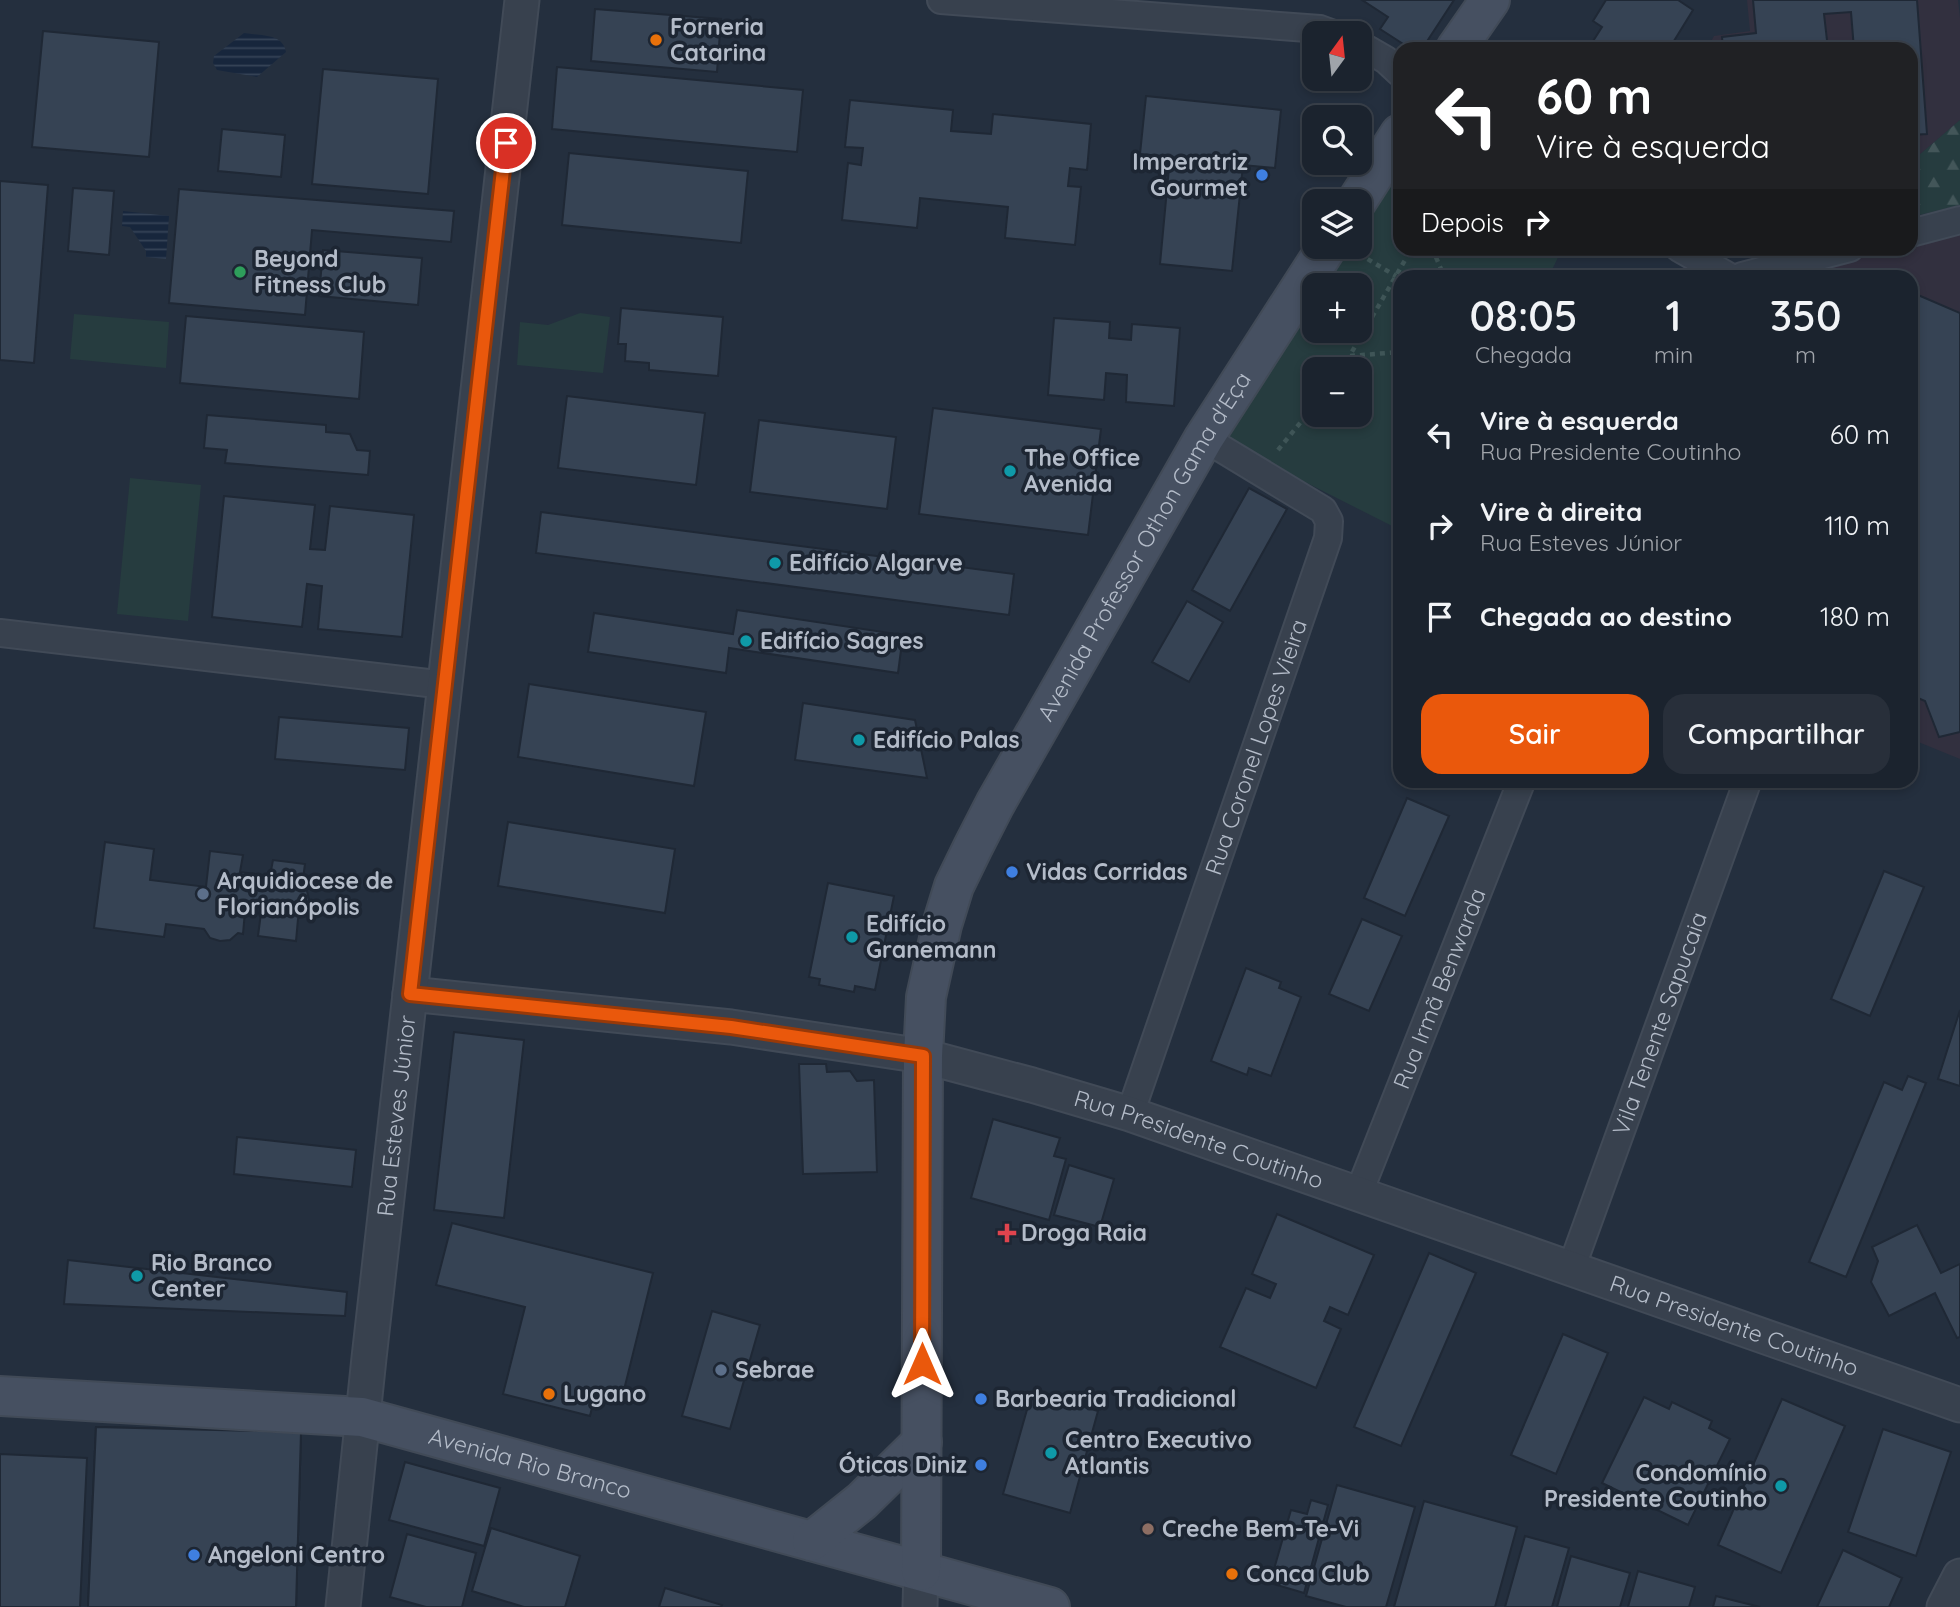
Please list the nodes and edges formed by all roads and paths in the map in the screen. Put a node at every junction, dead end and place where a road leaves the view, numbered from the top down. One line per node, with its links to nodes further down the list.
1 (522, 0): 26 (street, Rua Esteves Júnior)
2 (941, 0): 4 (street)
3 (1489, 0): 5 (main road)
4 (1302, 28)
5 (1461, 42)
6 (1372, 51): 7 (street)
7 (1393, 66)
8 (1393, 145): 9 (main road)
9 (1365, 189)
10 (1960, 220): 11 (street)
11 (1918, 231)
12 (1693, 256): 16 (street)
13 (1819, 256): 17 (street)
14 (1335, 259): 23 (main road, Avenida Professor Othon Gama d'Eça)
15 (1361, 259): 18 (path)
16 (1718, 270)
17 (1765, 270)
18 (1393, 275)
19 (1393, 281): 21 (path)
20 (1393, 353): 21 (path)
21 (1349, 356)
22 (1302, 421): 24 (path)
23 (1204, 438): 24 (street, Rua Coronel Lopes Vieira); 30 (main road, Avenida Professor Othon Gama d'Eça)
24 (1260, 472): 31 (street, Rua Coronel Lopes Vieira)
25 (0, 633): 26 (street)
26 (444, 685): 29 (street, Rua Esteves Júnior)
27 (1519, 788): 32 (street, Rua Irmã Benwarda)
28 (1745, 788): 33 (street, Vila Tenente Sapucaia)
29 (410, 994): 30 (street, Rua Presidente Coutinho); 36 (street, Rua Esteves Júnior)
30 (923, 1056): 31 (street, Rua Presidente Coutinho); 37 (main road, Avenida Professor Othon Gama d'Eça)
31 (1130, 1114): 32 (street, Rua Presidente Coutinho)
32 (1358, 1195): 33 (street, Rua Presidente Coutinho)
33 (1571, 1269): 35 (street, Rua Presidente Coutinho)
34 (0, 1396): 36 (main road, Avenida Rio Branco)
35 (1960, 1405)
36 (362, 1417): 38 (main road, Avenida Rio Branco); 41 (street, Rua Esteves Júnior)
37 (922, 1442): 38 (main road); 40 (main road, Avenida Professor Othon Gama d'Eça)
38 (812, 1541): 40 (main road, Avenida Rio Branco)
39 (1960, 1576): 43 (street)
40 (921, 1589): 42 (main road, Avenida Rio Branco)
41 (343, 1607)
42 (1050, 1607)
43 (1944, 1607)

